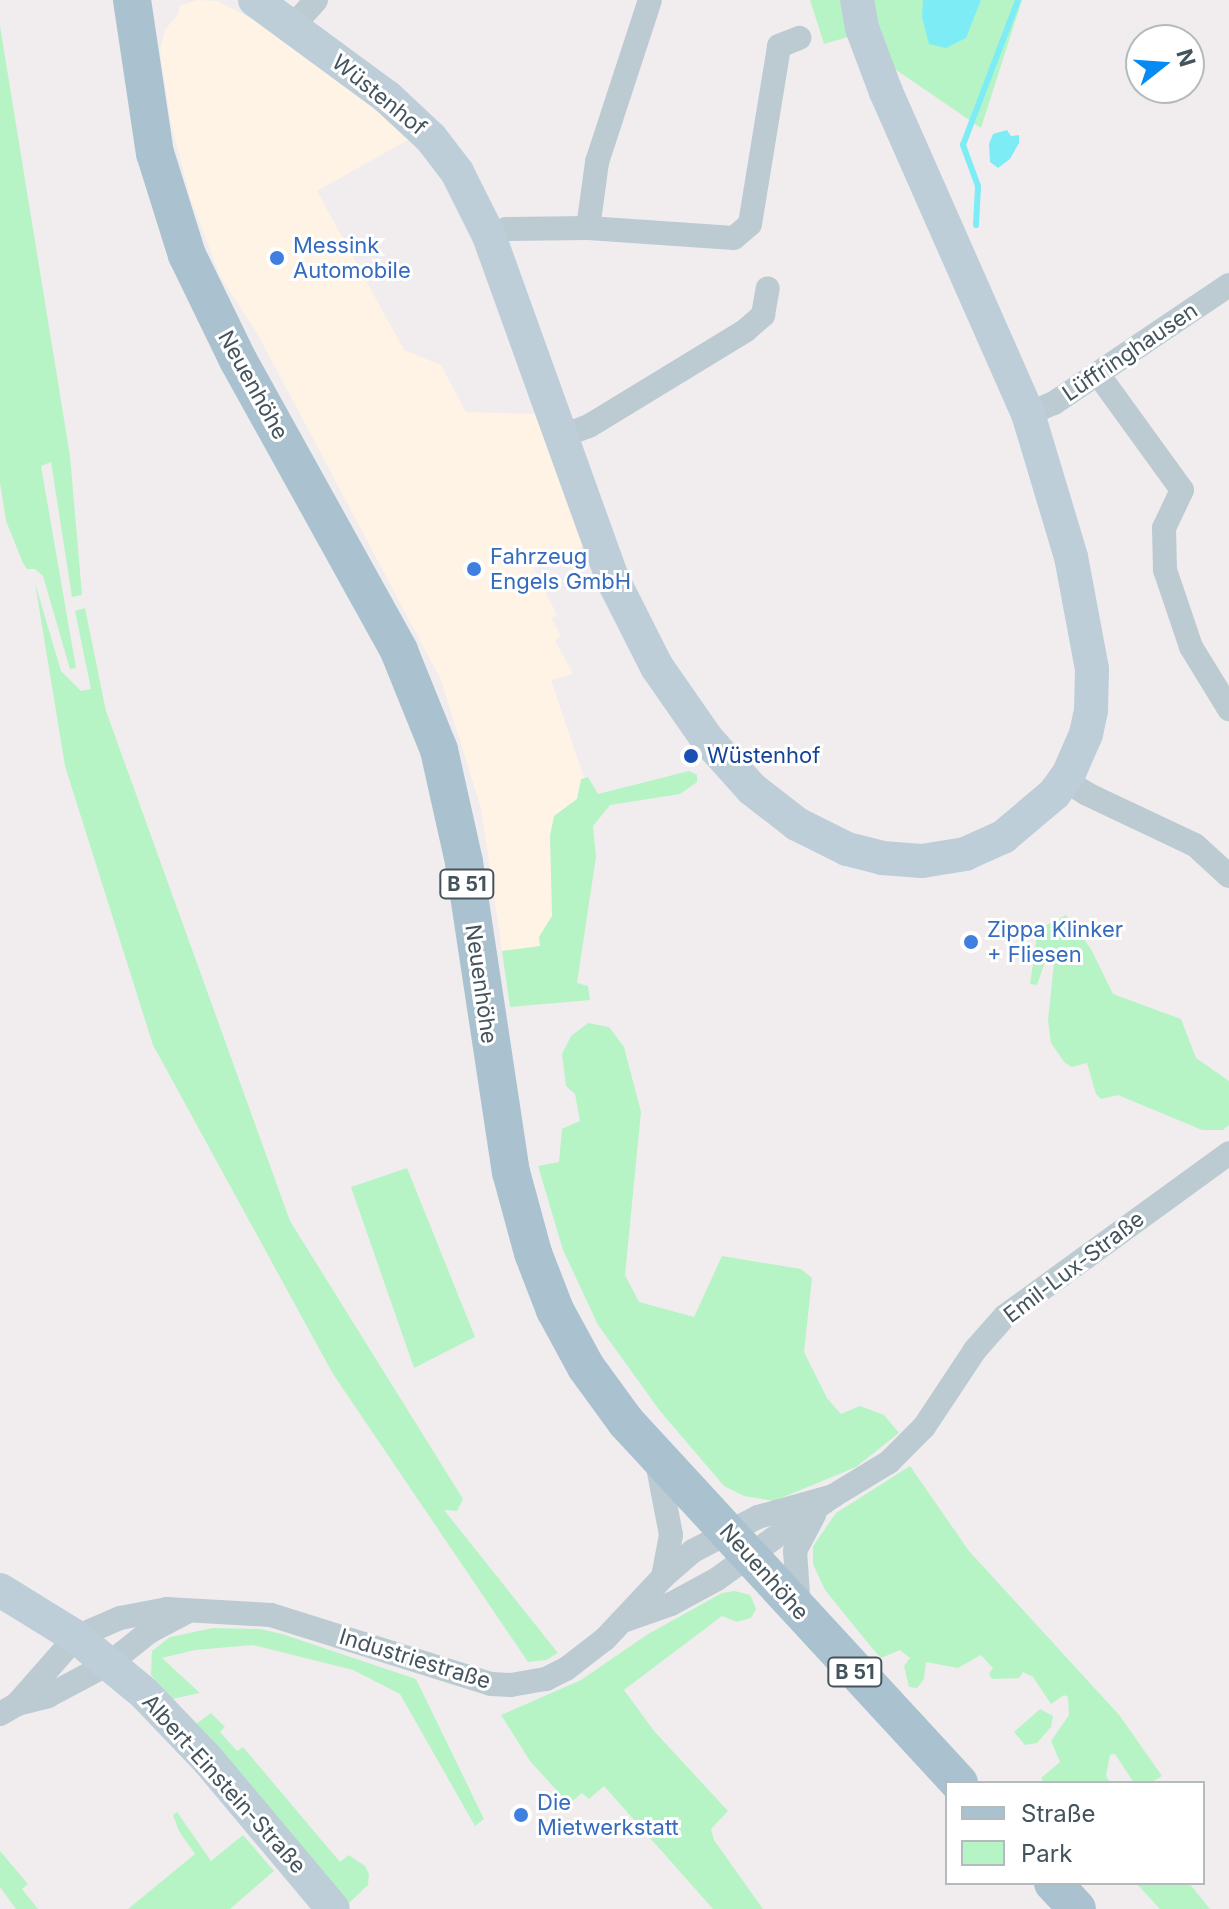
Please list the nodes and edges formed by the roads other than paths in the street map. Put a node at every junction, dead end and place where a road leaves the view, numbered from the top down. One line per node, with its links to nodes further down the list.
1 (132, 0): 19 (main road, Neuenhöhe / B 51)
2 (316, 0): 6 (street)
3 (650, 0): 8 (street)
4 (857, 0): 13 (main road, Wüstenhof)
5 (250, 1): 6 (main road, Wüstenhof)
6 (292, 27): 9 (main road, Wüstenhof)
7 (799, 38): 8 (street)
8 (588, 228): 9 (street)
9 (489, 236): 14 (main road, Wüstenhof)
10 (1229, 285): 12 (street, Lüffringhausen)
11 (768, 288): 14 (street)
12 (1098, 374): 13 (street, Lüffringhausen); 15 (street)
13 (1028, 414): 16 (main road, Wüstenhof)
14 (560, 437): 16 (main road, Wüstenhof)
15 (1229, 709)
16 (1064, 780): 17 (street)
17 (1229, 876)
18 (1229, 1153): 20 (street, Emil-Lux-Straße)
19 (655, 1455): 21 (main road, Neuenhöhe / B 51); 22 (street, Industriestraße)
20 (826, 1502): 21 (street, Emil-Lux-Straße); 21 (street, Emil-Lux-Straße); 25 (street)
21 (738, 1543): 22 (street, Industriestraße); 25 (main road, Neuenhöhe / B 51); 26 (street, Industriestraße)
22 (663, 1577): 26 (street, Industriestraße)
23 (0, 1590): 27 (main road)
24 (187, 1612): 26 (street, Industriestraße); 27 (street, Industriestraße); 28 (street, Industriestraße)
25 (800, 1612): 30 (main road, Neuenhöhe / B 51)
26 (626, 1620)
27 (76, 1637): 28 (main road); 29 (street)
28 (110, 1663): 29 (street, Industriestraße); 32 (main road, Albert-Einstein-Straße)
29 (9, 1709)
30 (957, 1781)
31 (1055, 1885): 33 (main road)
32 (333, 1909)
33 (1077, 1909)

